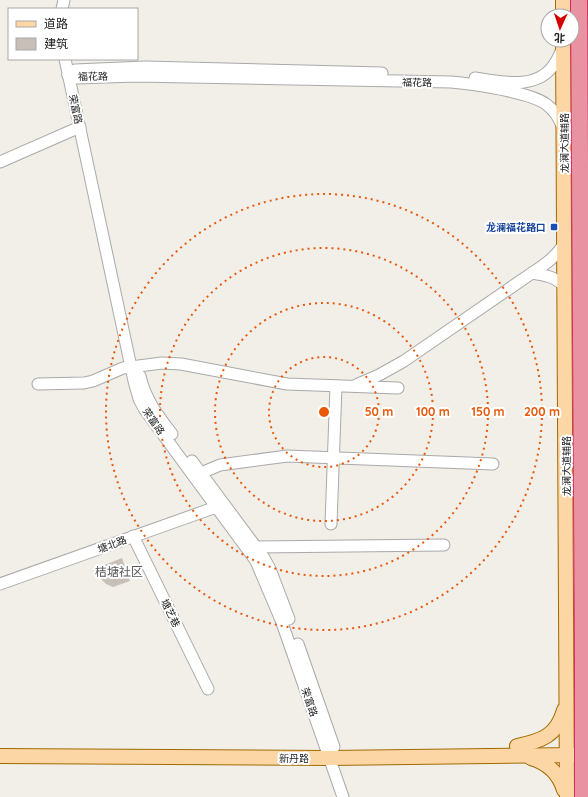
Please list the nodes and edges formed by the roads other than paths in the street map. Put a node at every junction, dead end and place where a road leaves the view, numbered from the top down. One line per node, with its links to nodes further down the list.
1 (579, 0): 38 (highway, bridge)
2 (561, 48): 5 (street, 福花路)
3 (563, 48): 7 (main road, 龙澜大道辅路)
4 (66, 60): 5 (street, 荣富路)
5 (73, 70): 6 (street, 荣富路); 7 (street, 福花路); 12 (street, 荣富路)
6 (80, 127): 8 (street); 12 (street, 荣富路)
7 (564, 133): 9 (main road, 龙澜大道辅路)
8 (0, 162)
9 (565, 242): 10 (street); 11 (main road, 龙澜大道辅路)
10 (532, 273): 11 (street); 15 (street)
11 (565, 287): 27 (main road, 龙澜大道辅路)
12 (134, 366): 13 (street); 14 (street); 19 (street, 荣富路); 20 (street, 荣富路)
13 (38, 384)
14 (336, 386): 15 (street); 17 (street)
15 (352, 387): 16 (street)
16 (398, 388)
17 (334, 458): 18 (street); 19 (street); 21 (street)
18 (493, 464)
19 (201, 473): 20 (street, 荣富路)
20 (220, 505): 22 (street, 塘北路); 24 (street, 荣富路); 32 (street, 荣富路)
21 (331, 524)
22 (133, 536): 25 (street, 塘北路); 26 (street, 塘艺巷)
23 (444, 545): 24 (street)
24 (257, 547): 32 (street, 荣富路)
25 (0, 584)
26 (208, 689)
27 (567, 698): 30 (main road, 龙澜大道辅路); 31 (main road)
28 (588, 745): 30 (main road, 新丹路)
29 (0, 747): 32 (main road, 新丹路)
30 (567, 750): 31 (main road, 新丹路); 33 (main road, 新丹路); 37 (main road, 龙澜大道辅路)
31 (518, 751): 32 (main road, 新丹路); 37 (main road)
32 (332, 753): 34 (main road, 新丹路); 35 (street, 荣富路); 36 (street, 荣富路)
33 (588, 755)
34 (0, 756)
35 (343, 797)
36 (350, 797)
37 (566, 797)
38 (583, 797)

